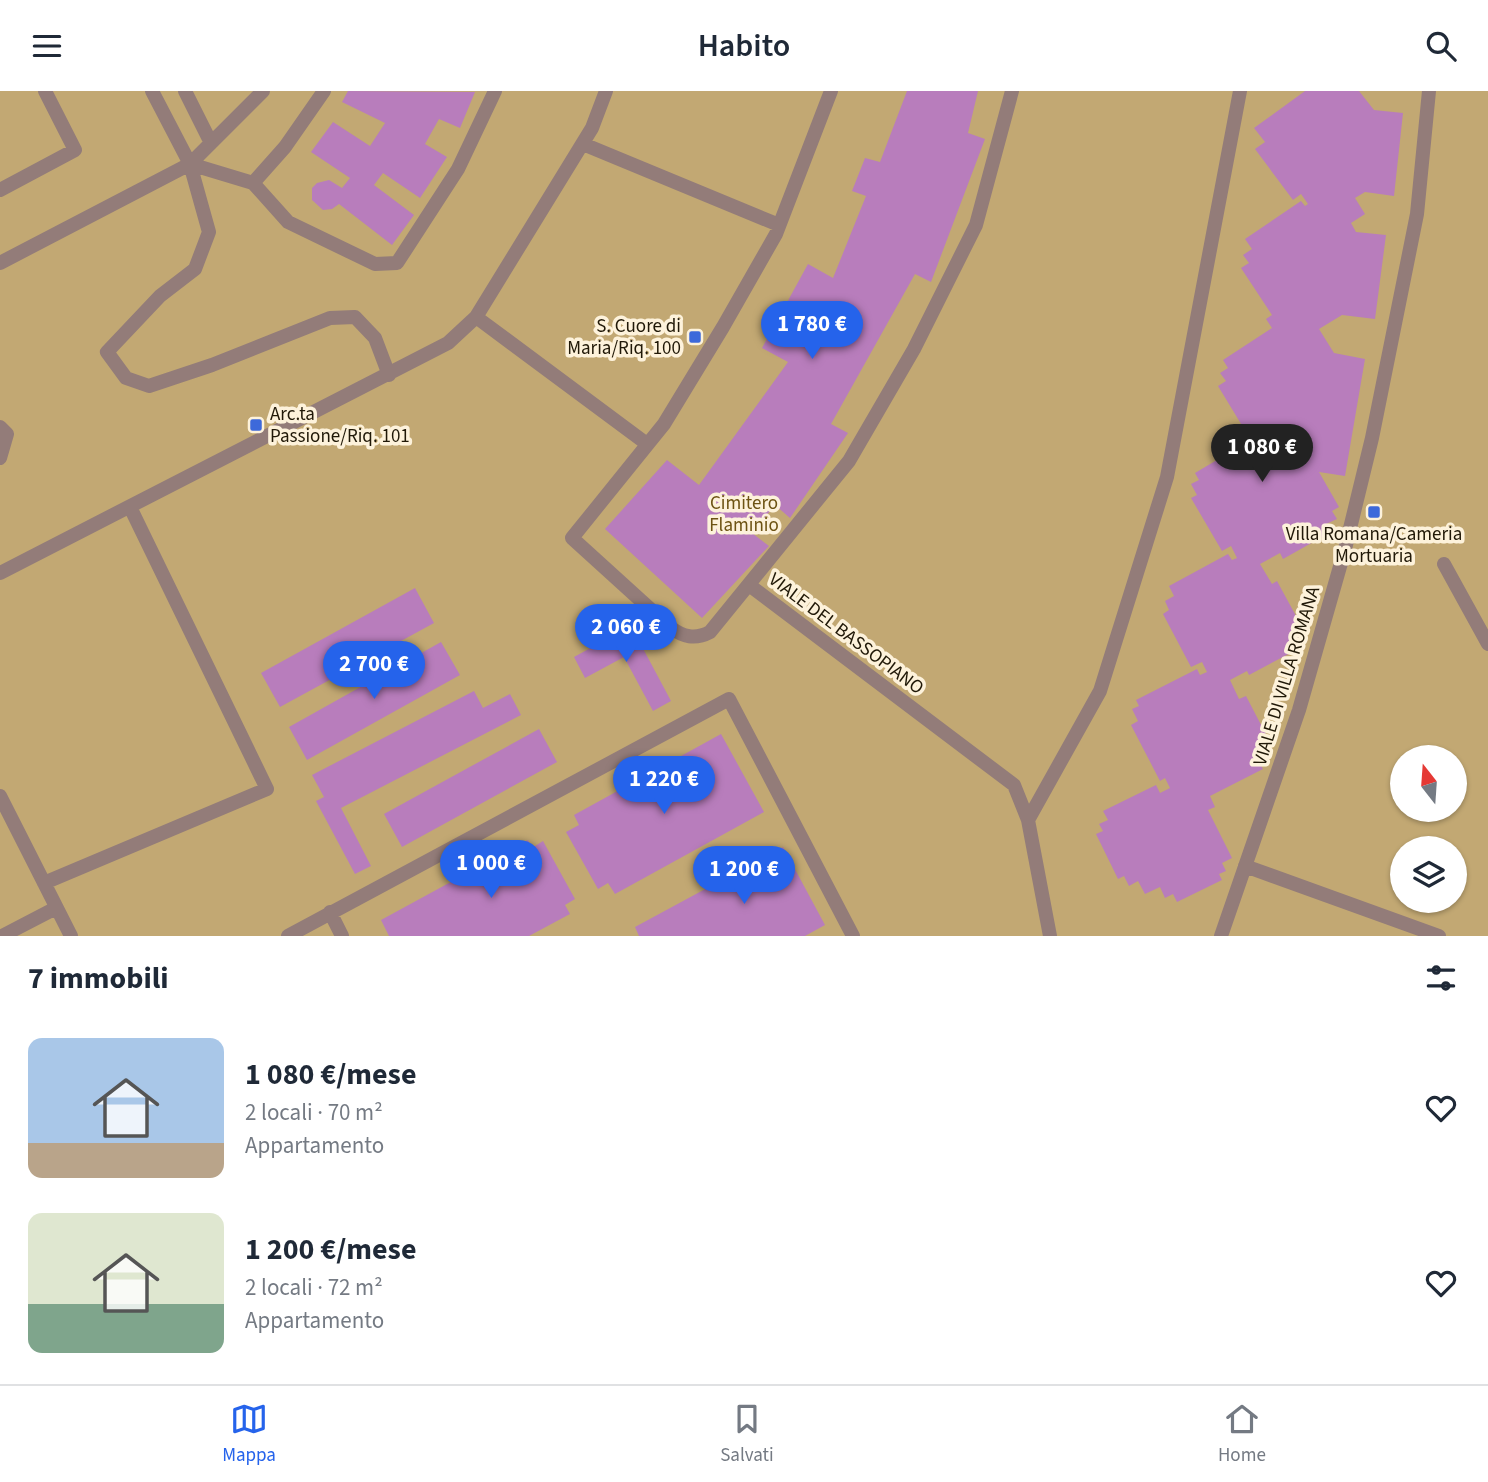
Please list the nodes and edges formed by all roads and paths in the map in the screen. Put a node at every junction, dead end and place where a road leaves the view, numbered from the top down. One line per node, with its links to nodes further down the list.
1 (45, 91): 16 (lane)
2 (152, 91): 14 (lane)
3 (185, 91): 12 (lane)
4 (263, 91): 12 (lane)
5 (324, 91): 15 (lane)
6 (495, 91): 15 (lane)
7 (606, 91): 13 (lane)
8 (831, 91): 17 (lane)
9 (1012, 91): 27 (lane)
10 (1240, 91): 30 (lane)
11 (1429, 91): 31 (lane, VIALE DI VILLA ROMANA)
12 (211, 143): 14 (lane)
13 (583, 144): 17 (lane); 19 (lane)
14 (190, 163): 15 (lane); 18 (lane); 20 (lane)
15 (253, 183)
16 (0, 190)
17 (779, 225): 22 (lane)
18 (0, 263)
19 (477, 317): 20 (lane); 22 (lane)
20 (389, 375): 24 (lane)
21 (0, 427): 23 (lane)
22 (647, 444): 27 (lane, VIALE DEL BASSOPIANO)
23 (0, 458)
24 (130, 507): 26 (lane); 32 (lane)
25 (1444, 564): 28 (lane)
26 (0, 573)
27 (749, 585): 30 (lane, VIALE DEL BASSOPIANO)
28 (1488, 644)
29 (0, 796): 32 (lane)
30 (1028, 820): 40 (lane, VIALE DEL BASSOPIANO)
31 (1245, 866): 41 (lane, VIALE DI VILLA ROMANA); 42 (lane)
32 (44, 883): 33 (lane)
33 (56, 908): 35 (lane); 36 (lane)
34 (330, 912): 37 (lane); 38 (lane); 39 (lane)
35 (2, 936)
36 (71, 936)
37 (288, 936)
38 (342, 936)
39 (853, 936)
40 (1050, 936)
41 (1221, 936)
42 (1439, 936)

